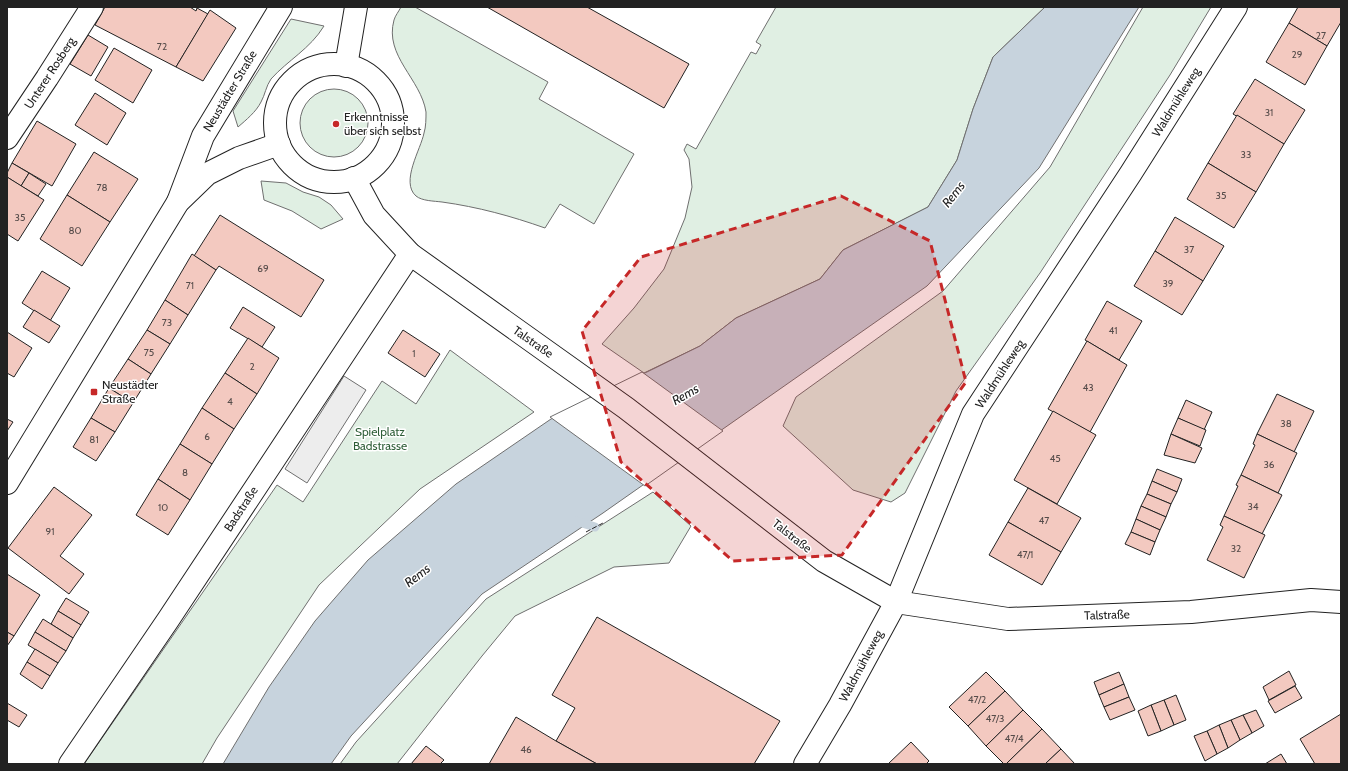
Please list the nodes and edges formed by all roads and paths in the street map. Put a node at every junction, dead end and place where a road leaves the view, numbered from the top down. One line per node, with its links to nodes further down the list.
1 (92, 7): 6 (street, Unterer Rosberg)
2 (281, 7): 9 (street, Neustädter Straße)
3 (356, 7): 5 (street)
4 (1236, 7): 12 (street, Waldmühleweg)
5 (346, 66): 7 (street); 8 (street)
6 (7, 138)
7 (279, 144): 8 (street); 9 (street, Neustädter Straße)
8 (354, 178): 10 (street, Talstraße)
9 (178, 202): 11 (street, Neustädter Straße)
10 (410, 254): 12 (street, Talstraße); 14 (street, Badstraße)
11 (7, 483)
12 (896, 602): 13 (street, Talstraße); 15 (street, Waldmühleweg)
13 (1341, 602)
14 (70, 764)
15 (805, 764)

